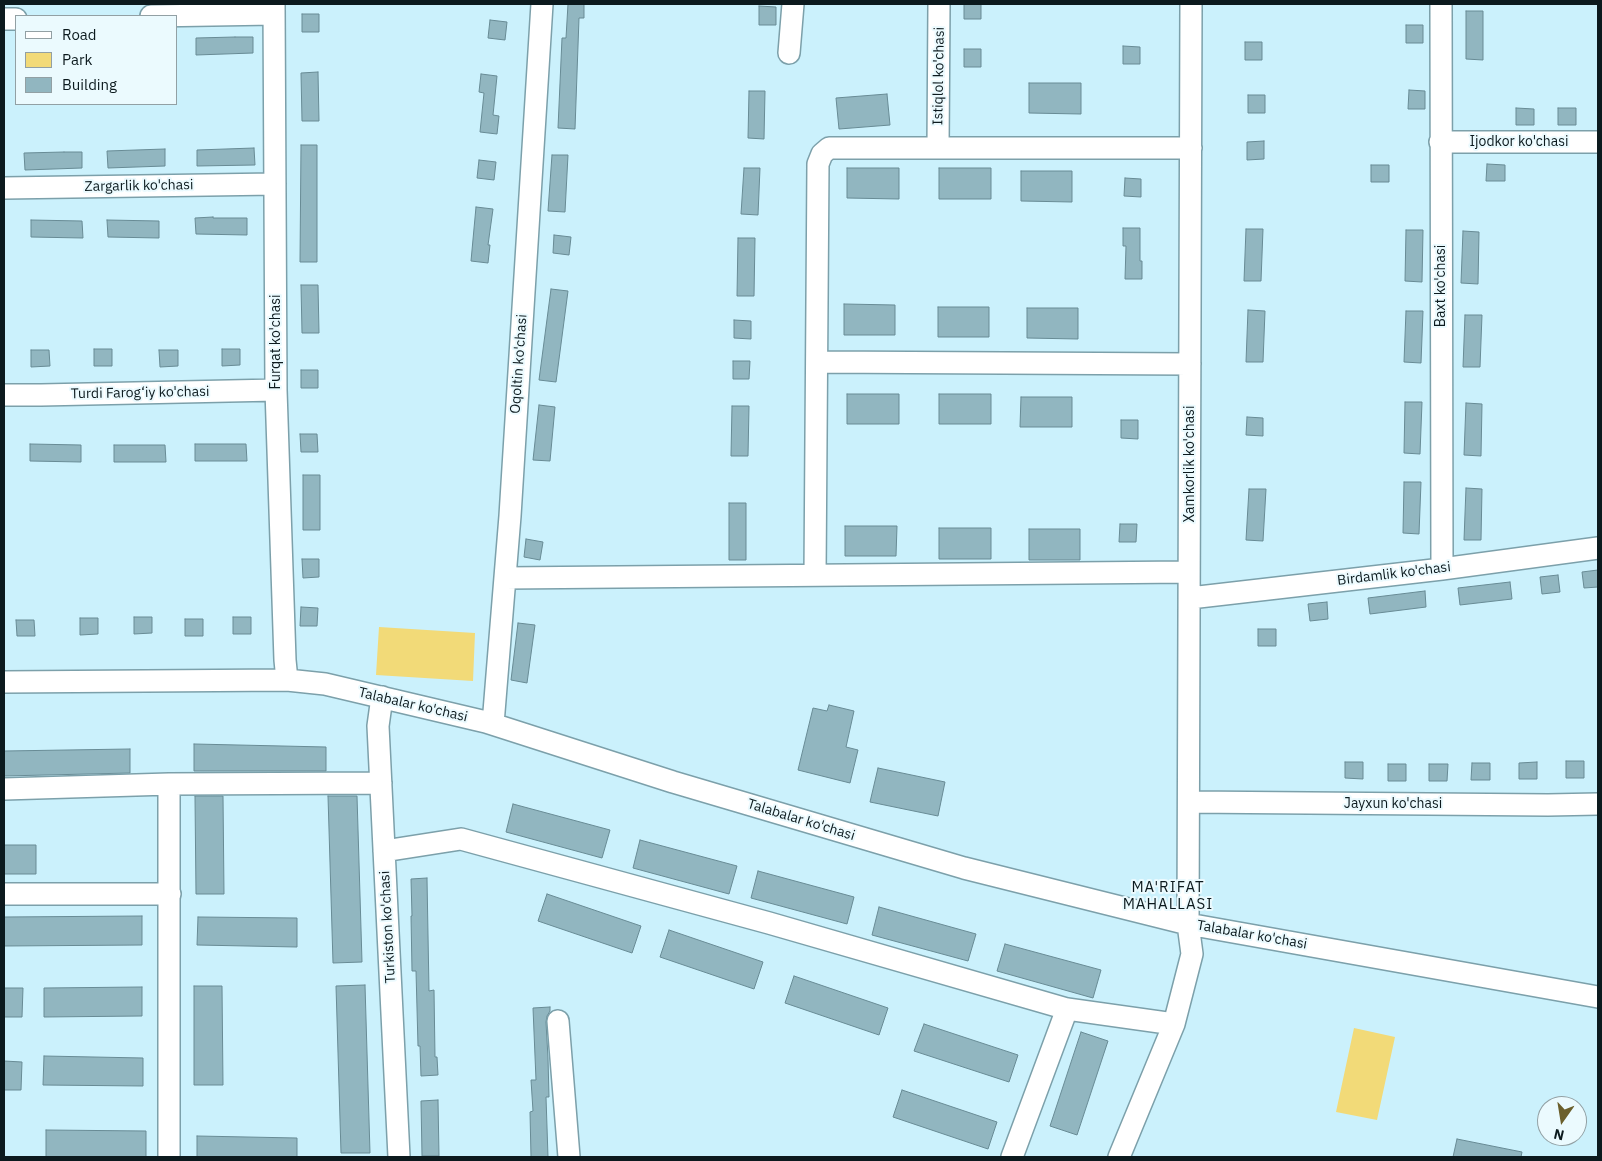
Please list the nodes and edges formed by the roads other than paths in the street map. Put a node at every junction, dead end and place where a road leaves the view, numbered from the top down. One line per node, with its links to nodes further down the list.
1 (542, 4): 23 (street, Oqoltin ko'chasi)
2 (793, 4): 8 (street)
3 (939, 4): 11 (street, Istiqlol ko'chasi)
4 (1191, 4): 12 (street, Xamkorlik ko'chasi)
5 (1440, 4): 9 (street, Baxt ko'chasi)
6 (274, 9): 7 (street); 13 (street, Furqat ko'chasi)
7 (169, 15)
8 (789, 54)
9 (1440, 142): 10 (street, Ijodkor ko'chasi); 20 (street, Baxt ko'chasi)
10 (1598, 142)
11 (938, 148): 12 (street); 15 (street)
12 (1191, 148): 16 (street, Xamkorlik ko'chasi)
13 (275, 184): 14 (street, Zargarlik ko'chasi); 17 (street, Furqat ko'chasi)
14 (4, 188)
15 (816, 362): 16 (street); 22 (street)
16 (1190, 364): 21 (street, Xamkorlik ko'chasi)
17 (276, 390): 18 (street, Turdi Farog‘iy ko'chasi); 25 (street, Furqat ko'chasi)
18 (4, 395)
19 (1598, 548): 20 (street, Birdamlik ko'chasi)
20 (1442, 569): 24 (street, Birdamlik ko'chasi)
21 (1190, 572): 22 (street); 24 (street, Xamkorlik ko'chasi)
22 (815, 574): 23 (street)
23 (504, 578): 28 (street, Oqoltin ko'chasi)
24 (1190, 598): 32 (street, Xamkorlik ko'chasi)
25 (287, 680): 26 (street, Talabalar ko'chasi); 27 (street, Talabalar ko'chasi)
26 (4, 682)
27 (382, 697): 28 (street, Talabalar ko'chasi); 29 (street, Turkiston ko'chasi)
28 (493, 724): 37 (street, Talabalar ko'chasi)
29 (381, 783): 30 (street); 34 (street, Turkiston ko'chasi)
30 (169, 784): 31 (street); 36 (street)
31 (4, 789)
32 (1188, 802): 33 (street, Jayxun ko'chasi); 37 (street, Xamkorlik ko'chasi)
33 (1598, 804)
34 (384, 851): 39 (street); 43 (street, Turkiston ko'chasi)
35 (4, 894): 36 (street)
36 (170, 894): 42 (street)
37 (1188, 924): 38 (street, Talabalar ko'chasi); 41 (street, Xamkorlik ko'chasi)
38 (1598, 997)
39 (1067, 1009): 41 (street); 45 (street)
40 (558, 1022): 44 (street)
41 (1174, 1024): 46 (street, Xamkorlik ko'chasi)
42 (170, 1157)
43 (399, 1157)
44 (569, 1157)
45 (1012, 1157)
46 (1119, 1157)

